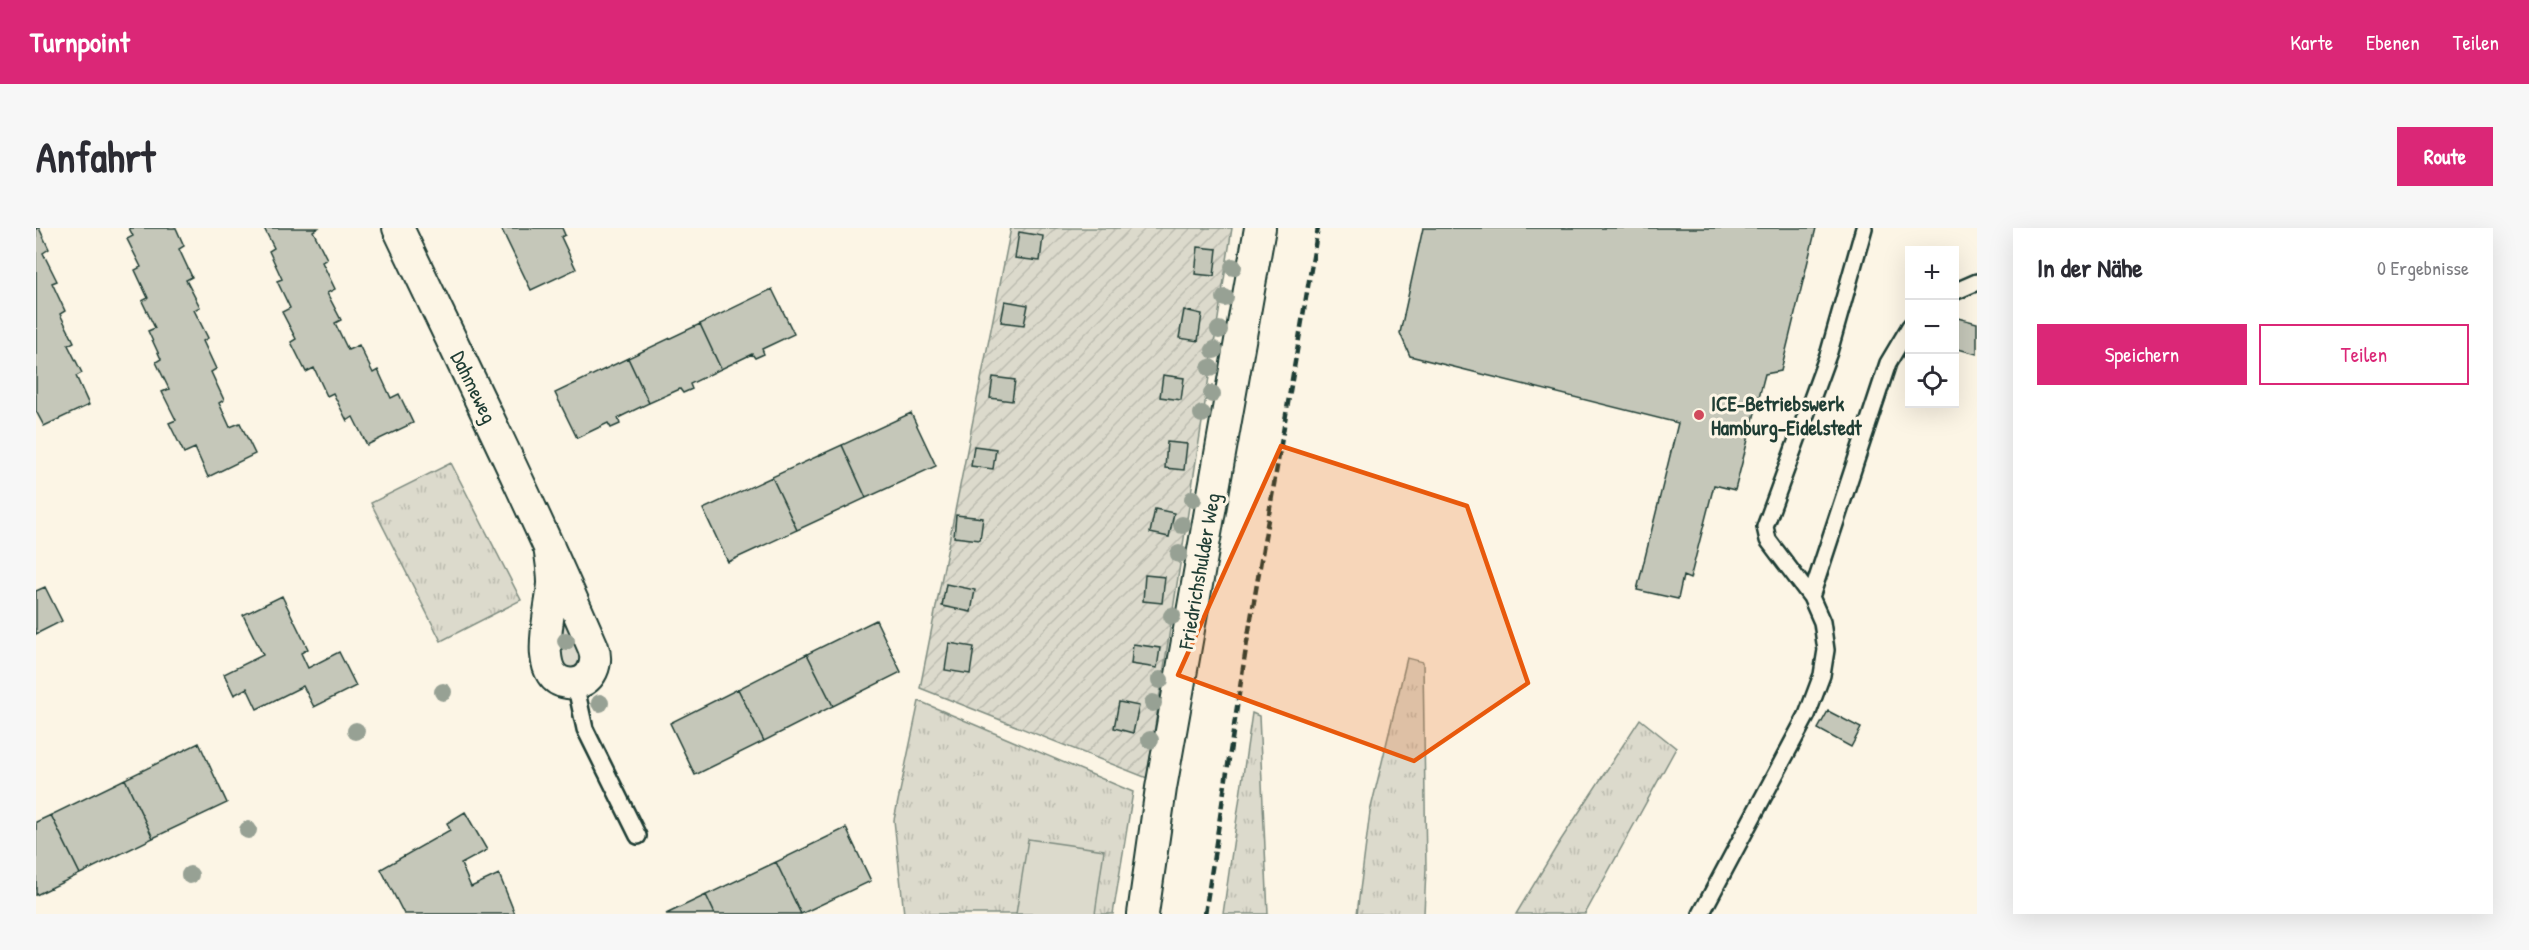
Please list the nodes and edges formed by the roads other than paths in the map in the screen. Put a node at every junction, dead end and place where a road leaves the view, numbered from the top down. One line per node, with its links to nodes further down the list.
1 (398, 228): 7 (street, Dahmeweg)
2 (1260, 228): 11 (street, Friedrichshulder Weg)
3 (1864, 228): 8 (lane)
4 (1977, 282): 5 (lane)
5 (1959, 290)
6 (1905, 334): 8 (lane)
7 (549, 547): 9 (street, Dahmeweg); 9 (street, Dahmeweg)
8 (1811, 597): 12 (lane)
9 (575, 683): 10 (lane)
10 (638, 836)
11 (1143, 914)
12 (1701, 914)

